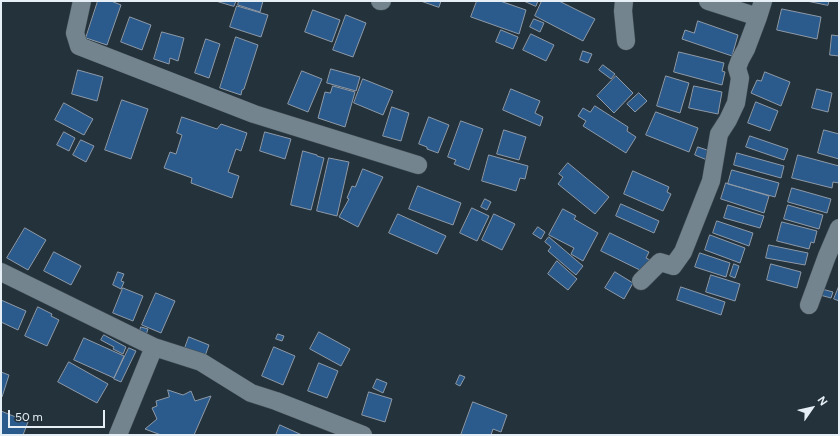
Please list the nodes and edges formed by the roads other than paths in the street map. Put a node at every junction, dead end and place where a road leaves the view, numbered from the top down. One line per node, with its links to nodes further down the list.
1 (82, 1): 6 (street)
2 (624, 1): 5 (street)
3 (708, 1): 4 (street)
4 (761, 9): 9 (street)
5 (626, 41)
6 (418, 165)
7 (839, 228): 10 (street)
8 (1, 272): 11 (street)
9 (641, 281)
10 (809, 305)
11 (154, 347): 12 (street); 13 (street)
12 (118, 435)
13 (363, 435)

